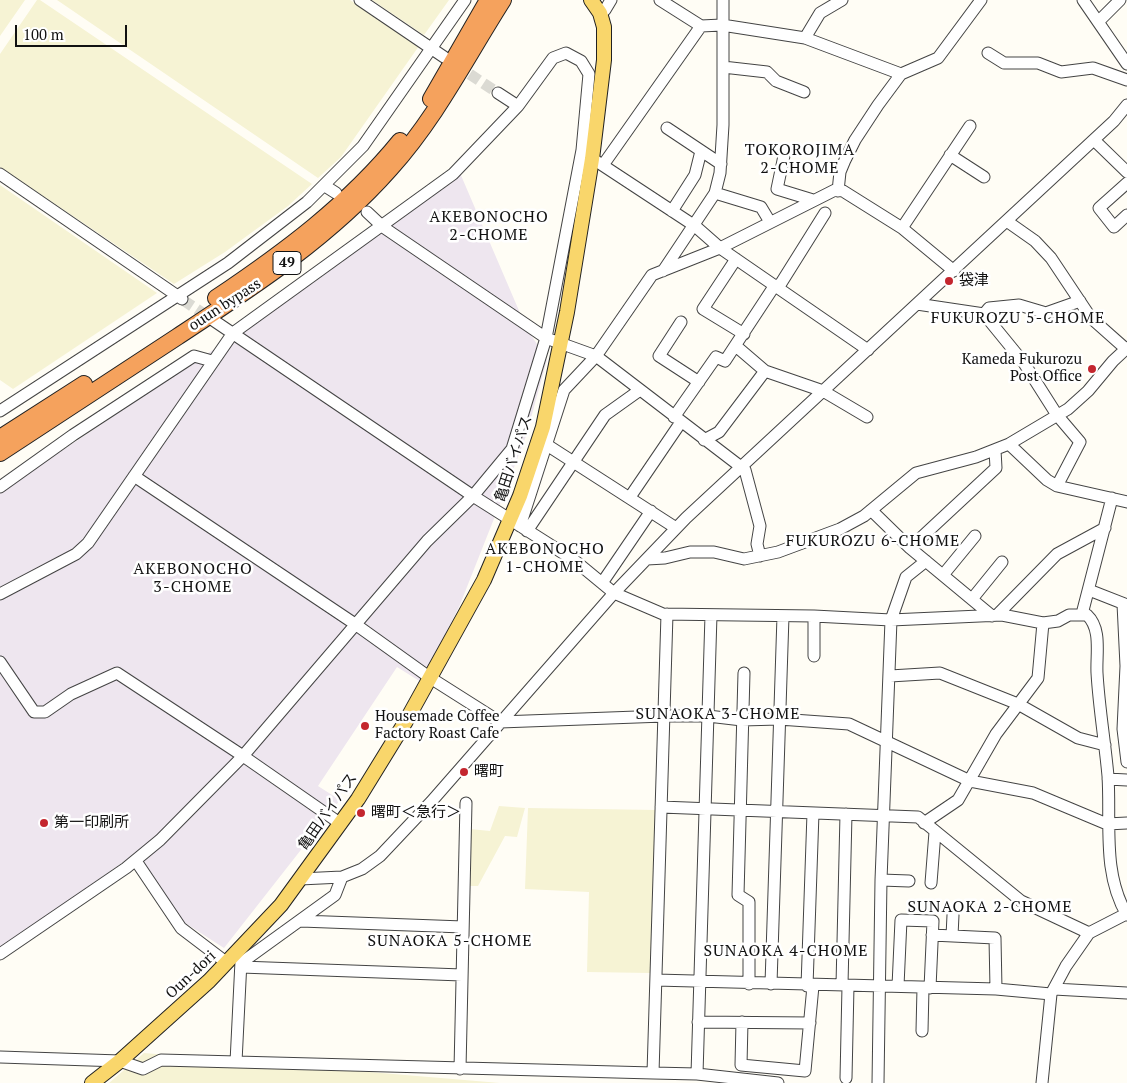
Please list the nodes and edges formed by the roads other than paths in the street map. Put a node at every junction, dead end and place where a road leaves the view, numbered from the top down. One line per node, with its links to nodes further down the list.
1 (360, 0): 18 (street)
2 (465, 0): 18 (street)
3 (488, 0): 83 (highway, ouun bypass / 49)
4 (503, 0): 88 (highway, ouun bypass / 49)
5 (591, 0): 13 (main road, 亀田バイパス)
6 (611, 0): 13 (street)
7 (723, 0): 15 (street)
8 (842, 0): 17 (street)
9 (981, 0): 23 (street)
10 (1083, 0): 14 (street)
11 (1120, 0): 14 (street)
12 (664, 1): 16 (street)
13 (600, 13): 35 (main road, 亀田バイパス)
14 (1100, 21): 21 (street)
15 (722, 25): 16 (street); 17 (street); 22 (street)
16 (701, 26): 35 (street)
17 (805, 38): 23 (street)
18 (432, 48): 20 (street); 41 (street)
19 (988, 54): 24 (street)
20 (444, 57)
21 (1127, 64)
22 (723, 67): 25 (street); 36 (street)
23 (901, 74): 42 (street)
24 (1127, 80)
25 (804, 92)
26 (498, 93): 28 (street)
27 (1127, 105): 31 (street)
28 (518, 106): 35 (street); 52 (street)
29 (970, 126): 34 (street)
30 (667, 128): 32 (street)
31 (1094, 140): 37 (street); 51 (street)
32 (701, 151): 36 (street); 46 (street)
33 (785, 151): 45 (street)
34 (950, 155): 39 (street); 54 (street)
35 (592, 158): 46 (street); 68 (street); 69 (main road, 亀田バイパス)
36 (721, 164): 44 (street)
37 (1127, 172)
38 (0, 174): 60 (street)
39 (984, 178)
40 (1127, 183): 49 (street)
41 (325, 186): 43 (street); 60 (street)
42 (838, 190): 45 (street); 54 (street)
43 (336, 193)
44 (715, 193): 50 (street); 53 (street)
45 (813, 200): 50 (street)
46 (672, 211): 53 (street)
47 (367, 212): 52 (street)
48 (825, 214): 59 (street)
49 (1127, 215)
50 (770, 222): 55 (street)
51 (1008, 222): 58 (street); 61 (street)
52 (383, 226): 66 (street); 68 (street)
53 (695, 226): 55 (street); 57 (street)
54 (902, 228): 58 (street)
55 (720, 248): 56 (street); 57 (street)
56 (736, 259): 59 (street); 67 (street)
57 (663, 271): 73 (street)
58 (954, 271): 62 (street)
59 (777, 287): 67 (street); 72 (street)
60 (180, 298): 79 (street)
61 (1080, 302): 63 (street); 71 (street)
62 (917, 304): 63 (street); 72 (street)
63 (984, 314): 80 (street)
64 (210, 318): 66 (street)
65 (681, 322): 76 (street)
66 (233, 333): 74 (street); 94 (street)
67 (744, 334): 70 (street)
68 (546, 338): 69 (street); 94 (street)
69 (560, 345): 73 (street); 100 (main road, 亀田バイパス)
70 (737, 347): 75 (street); 76 (street)
71 (1127, 349): 80 (street)
72 (868, 350): 78 (street)
73 (596, 356): 77 (street); 86 (street)
74 (212, 361): 91 (street); 93 (street)
75 (765, 371): 78 (street); 84 (street)
76 (699, 382): 82 (street)
77 (640, 390): 82 (street); 89 (street)
78 (823, 391): 81 (street); 90 (street)
79 (0, 411)
80 (1057, 415): 85 (street); 92 (street)
81 (867, 417)
82 (678, 420): 84 (street); 95 (street)
83 (0, 438)
84 (704, 440): 90 (street)
85 (1009, 444): 87 (street); 92 (street)
86 (547, 445): 89 (street); 100 (street)
87 (995, 450): 98 (street); 104 (street)
88 (0, 452)
89 (574, 462): 95 (street); 100 (street)
90 (740, 468): 101 (street); 105 (street)
91 (134, 476): 113 (street); 124 (street)
92 (1057, 486): 96 (street)
93 (0, 487)
94 (473, 496): 100 (street); 124 (street)
95 (630, 497): 99 (street)
96 (1112, 498): 97 (street); 102 (street)
97 (1127, 502)
98 (871, 510): 104 (street); 105 (street)
99 (651, 511): 101 (street); 110 (street)
100 (519, 526): 110 (street); 130 (main road, 亀田バイパス)
101 (676, 528): 106 (street)
102 (1105, 528): 111 (street); 121 (street)
103 (975, 536): 109 (street)
104 (910, 548): 107 (street)
105 (760, 556): 106 (street)
106 (647, 559): 112 (street)
107 (926, 561): 109 (street); 122 (street)
108 (1002, 562): 114 (street)
109 (943, 575): 114 (street)
110 (602, 583): 112 (street)
111 (1089, 590): 115 (street); 117 (street)
112 (614, 593): 116 (street); 136 (street)
113 (0, 594)
114 (972, 599): 121 (street)
115 (1125, 605): 127 (street)
116 (667, 614): 118 (street); 132 (street)
117 (1082, 614): 123 (street); 138 (street)
118 (711, 616): 119 (street); 133 (street)
119 (783, 616): 120 (street); 134 (street)
120 (814, 616): 122 (street); 125 (street)
121 (994, 616): 122 (street); 123 (street)
122 (890, 620): 129 (street)
123 (1043, 623): 131 (street)
124 (355, 624): 130 (street); 139 (street)
125 (814, 656)
126 (0, 662): 139 (street)
127 (1127, 666): 140 (street)
128 (744, 672): 135 (street)
129 (890, 676): 131 (street); 137 (street)
130 (429, 677): 136 (street); 154 (main road, 亀田バイパス)
131 (1018, 704): 138 (street); 143 (street)
132 (664, 716): 133 (street); 136 (street); 145 (street)
133 (708, 716): 135 (street); 146 (street)
134 (780, 719): 135 (street); 137 (street); 148 (street)
135 (742, 720): 147 (street)
136 (500, 722): 158 (street)
137 (886, 743): 143 (street); 151 (street)
138 (1105, 745): 141 (street)
139 (243, 756): 154 (street); 157 (street)
140 (1127, 762)
141 (1108, 779): 142 (street); 155 (street)
142 (1127, 780)
143 (970, 781): 152 (street); 155 (street)
144 (466, 803): 166 (street)
145 (661, 807): 146 (street); 173 (street)
146 (705, 808): 147 (street); 174 (street)
147 (739, 810): 148 (street); 175 (street)
148 (776, 811): 149 (street); 176 (street)
149 (814, 813): 150 (street); 178 (street)
150 (846, 814): 151 (street); 177 (street)
151 (884, 816): 152 (street); 160 (street)
152 (924, 823): 156 (street)
153 (1127, 823): 155 (street)
154 (341, 824): 159 (main road, 亀田バイパス)
155 (1108, 824): 164 (street)
156 (935, 832): 162 (street); 167 (street)
157 (136, 861): 170 (street); 171 (street)
158 (342, 877): 159 (street); 165 (street)
159 (300, 879): 171 (main road, Oun-dori)
160 (881, 880): 161 (street); 179 (street)
161 (909, 881)
162 (932, 883)
163 (953, 915): 169 (street)
164 (1126, 915): 167 (street)
165 (301, 921): 166 (street); 171 (street)
166 (463, 927): 172 (street)
167 (1089, 933): 183 (street)
168 (932, 935): 169 (street); 180 (street); 181 (street)
169 (952, 936): 182 (street)
170 (0, 954)
171 (236, 965): 172 (street); 190 (main road, Oun-dori); 191 (street)
172 (462, 975): 192 (street)
173 (656, 980): 174 (street); 193 (street)
174 (700, 982): 175 (street); 185 (street)
175 (749, 984): 176 (street)
176 (771, 984): 178 (street)
177 (845, 985): 178 (street); 179 (street); 195 (street)
178 (810, 986): 187 (street)
179 (879, 986): 180 (street); 198 (street)
180 (898, 986): 181 (street)
181 (926, 988): 182 (street); 188 (street)
182 (996, 989): 183 (street)
183 (1052, 991): 184 (street); 199 (street)
184 (1127, 993)
185 (698, 1022): 186 (street); 194 (street)
186 (742, 1022): 187 (street); 187 (street)
187 (810, 1023)
188 (922, 1031)
189 (0, 1057): 190 (street)
190 (120, 1061): 191 (street); 196 (main road, Oun-dori)
191 (236, 1062): 192 (street)
192 (460, 1069): 193 (street)
193 (653, 1073): 194 (street)
194 (697, 1074): 197 (street)
195 (846, 1078)
196 (92, 1083)
197 (778, 1083)
198 (878, 1083)
199 (1042, 1083)

